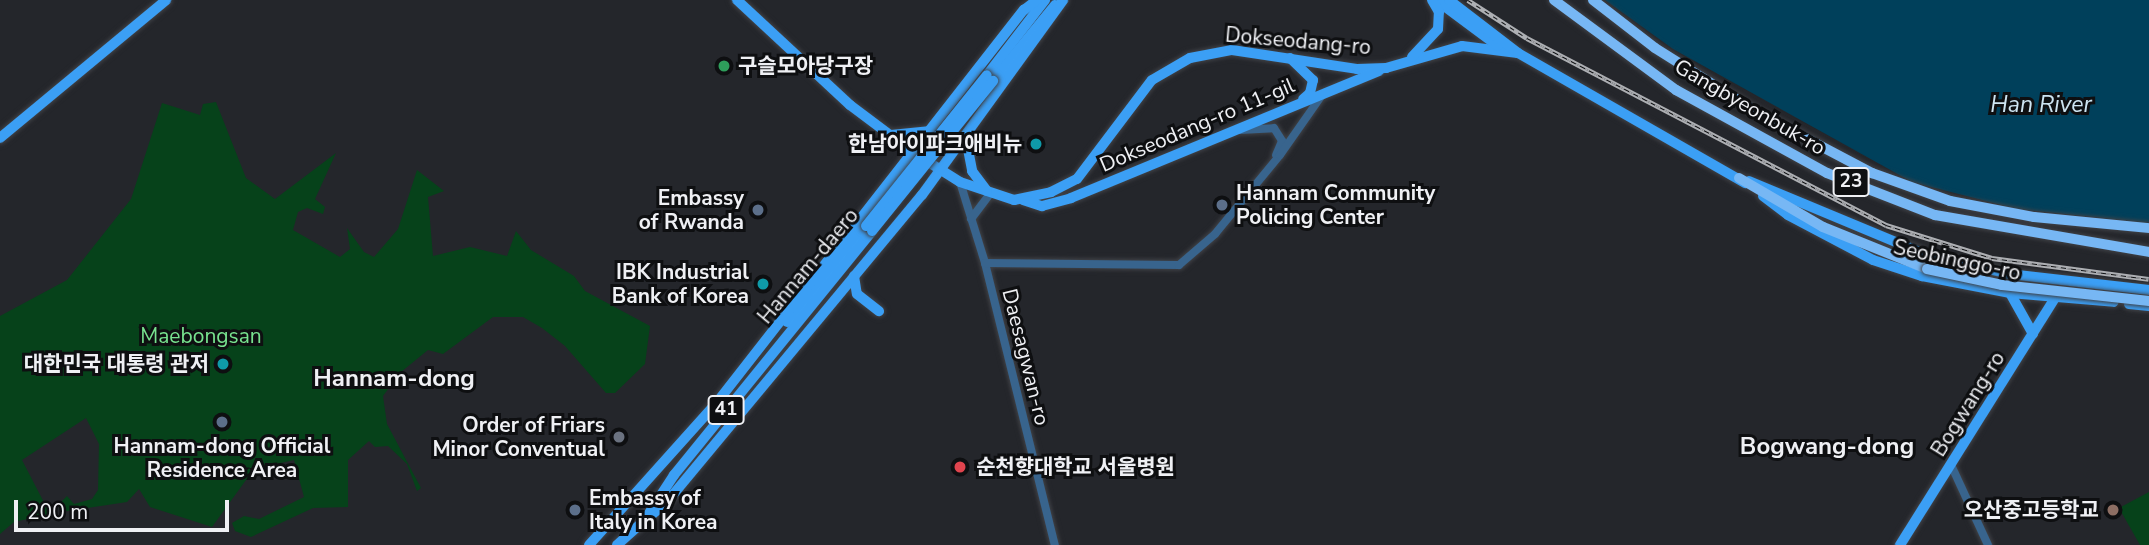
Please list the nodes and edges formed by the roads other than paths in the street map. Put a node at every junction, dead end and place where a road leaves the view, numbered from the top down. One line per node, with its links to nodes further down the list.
1 (166, 0): 21 (main road)
2 (737, 0): 20 (main road)
3 (1037, 0): 18 (main road)
4 (1045, 0): 14 (main road, Hannam-daero / 41)
5 (1062, 0): 14 (main road, Hannam-daero / 41); 22 (main road)
6 (1434, 0): 10 (main road, Seobinggo-ro); 12 (main road)
7 (1449, 0): 10 (main road, Seobinggo-ro)
8 (1554, 0): 35 (highway, Gangbyeonbuk-ro / 23)
9 (1593, 0): 34 (highway, Gangbyeonbuk-ro / 23)
10 (1518, 52): 12 (main road, Dokseodang-ro); 26 (main road, Seobinggo-ro)
11 (1289, 57): 13 (main road, Dokseodang-ro); 15 (main road); 16 (main road); 30 (main road, Dokseodang-ro)
12 (1408, 60): 13 (main road, Dokseodang-ro)
13 (1386, 68): 15 (main road, Dokseodang-ro 11-gil)
14 (990, 78): 33 (main road, Hannam-daero / 41, bridge)
15 (1322, 92): 16 (main road, Dokseodang-ro 11-gil); 17 (main road)
16 (1297, 103): 19 (main road, Dokseodang-ro 11-gil)
17 (1316, 104): 24 (street)
18 (931, 131): 20 (main road); 23 (main road)
19 (1234, 131): 24 (street); 30 (main road, Dokseodang-ro 11-gil)
20 (891, 135): 23 (main road)
21 (0, 138)
22 (966, 139): 25 (main road); 29 (main road)
23 (914, 153): 25 (main road); 28 (main road)
24 (1270, 167): 36 (street)
25 (941, 170): 27 (main road); 31 (main road)
26 (1739, 178): 37 (main road, Seobinggo-ro); 41 (main road, Seobinggo-ro); 45 (highway, bridge)
27 (960, 182): 29 (main road); 32 (street, Daesagwan-ro)
28 (888, 185): 31 (main road); 50 (main road)
29 (990, 194): 30 (main road); 32 (street)
30 (1023, 200)
31 (913, 205): 38 (main road)
32 (971, 219): 36 (street, Daesagwan-ro)
33 (869, 229): 50 (main road, Hannam-daero / 41); 52 (main road, Hannam-daero / 41)
34 (2149, 229)
35 (2149, 252)
36 (985, 263): 55 (street, Daesagwan-ro)
37 (2010, 274): 39 (main road, Seobinggo-ro); 41 (main road)
38 (854, 276): 48 (main road); 52 (main road)
39 (2061, 281): 40 (main road, Seobinggo-ro); 44 (main road, Bogwang-ro)
40 (2123, 286): 42 (main road, Seobinggo-ro); 46 (main road)
41 (1999, 290): 43 (main road, Seobinggo-ro)
42 (2149, 290)
43 (2010, 293): 44 (main road, Seobinggo-ro); 49 (main road)
44 (2056, 297): 46 (main road, Seobinggo-ro); 49 (main road, Bogwang-ro)
45 (2149, 299)
46 (2119, 303): 47 (main road, Seobinggo-ro)
47 (2149, 306)
48 (878, 311)
49 (2033, 334): 51 (main road, Bogwang-ro)
50 (718, 401): 53 (main road, Hannam-daero / 41)
51 (1952, 467): 56 (main road, Bogwang-ro); 57 (street)
52 (644, 521): 54 (main road, Hannam-daero / 41)
53 (589, 545)
54 (617, 545)
55 (1055, 545)
56 (1900, 545)
57 (1988, 545)

